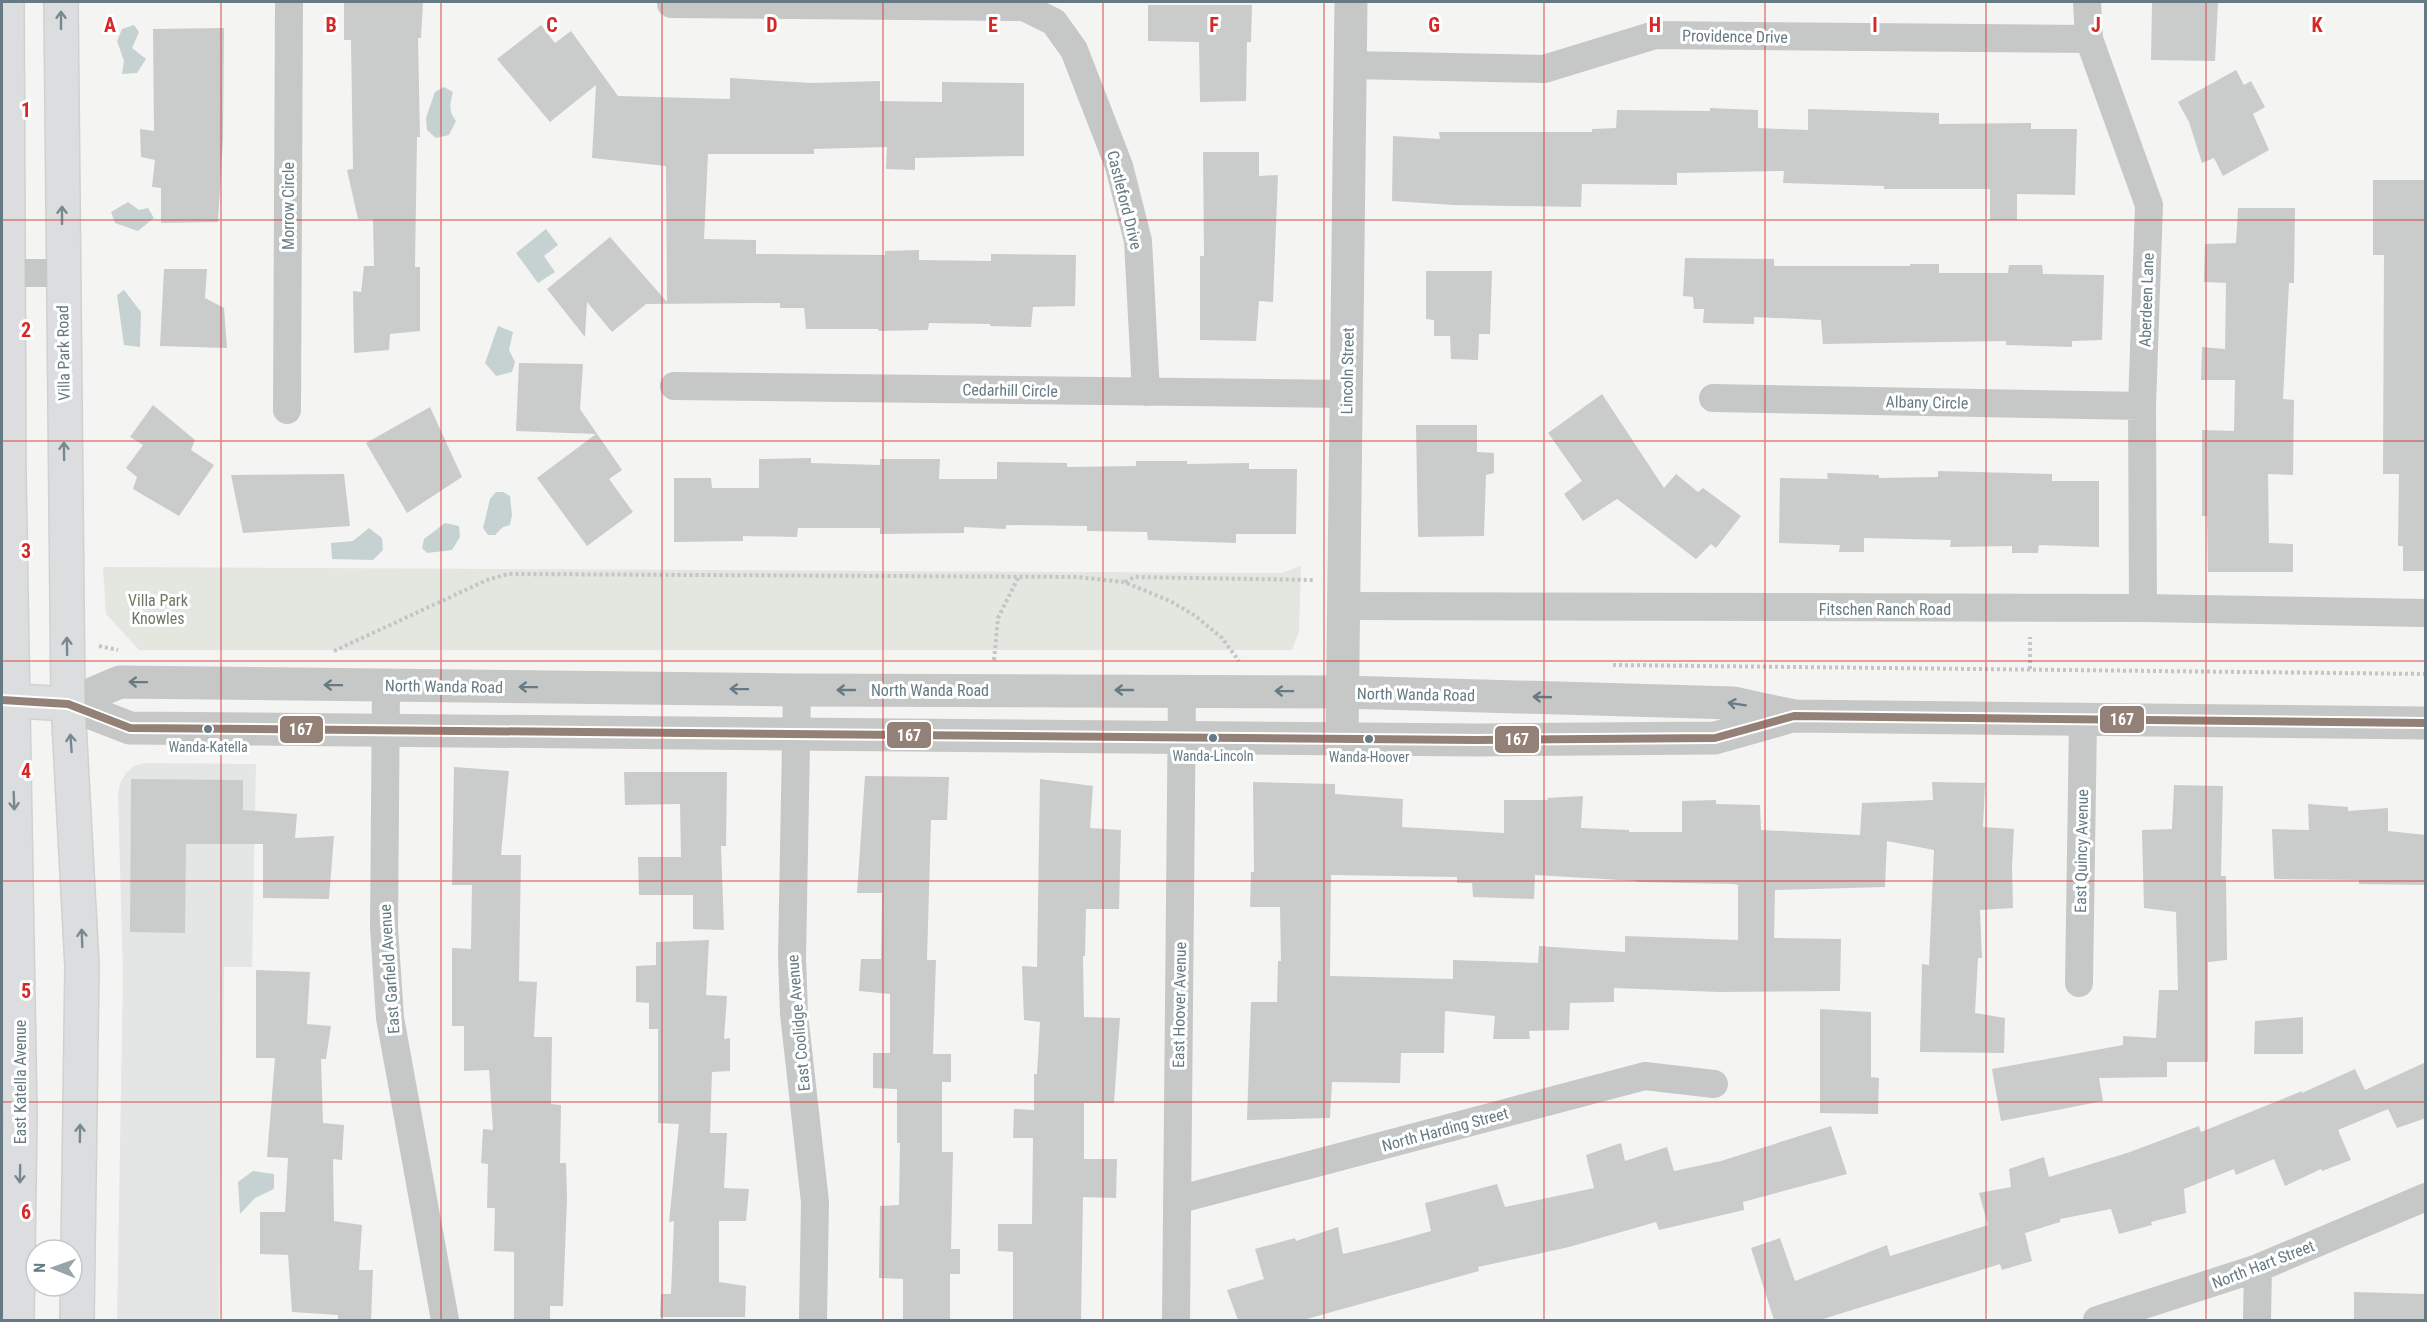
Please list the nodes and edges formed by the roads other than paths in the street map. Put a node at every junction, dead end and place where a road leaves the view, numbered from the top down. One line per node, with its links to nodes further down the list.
1 (8, 2): 9 (main road)
2 (61, 2): 10 (main road, Villa Park Road, one-way to 2)
3 (288, 2): 16 (street, Morrow Circle)
4 (1351, 2): 8 (street, Lincoln Street)
5 (2087, 2): 7 (street, Aberdeen Lane)
6 (672, 4): 12 (street, Castleford Drive)
7 (2089, 39): 8 (street, Providence Drive); 15 (street, Aberdeen Lane)
8 (1351, 65): 13 (street, Lincoln Street)
9 (5, 273): 10 (street); 24 (main road)
10 (62, 273): 25 (main road, Villa Park Road, one-way to 10)
11 (674, 386): 12 (street, Cedarhill Circle)
12 (1146, 392): 13 (street, Cedarhill Circle)
13 (1346, 394): 17 (street, Lincoln Street)
14 (1713, 398): 15 (street, Albany Circle)
15 (2142, 406): 18 (street, Aberdeen Lane)
16 (287, 410)
17 (1344, 593): 18 (street, Fitschen Ranch Road); 23 (street, Lincoln Street)
18 (2143, 608): 19 (street, Fitschen Ranch Road)
19 (2426, 613)
20 (386, 686): 21 (street, North Wanda Road, one-way to 20); 25 (street, North Wanda Road, one-way to 25); 29 (street, East Garfield Avenue)
21 (797, 690): 22 (street, North Wanda Road, one-way to 21); 30 (street, East Coolidge Avenue)
22 (1182, 690): 23 (street, North Wanda Road, one-way to 22); 31 (street, East Hoover Avenue)
23 (1343, 692): 26 (street, North Wanda Road, one-way to 23); 32 (street, Lincoln Street)
24 (7, 700): 25 (main road, North Wanda Road); 38 (main road, East Katella Avenue, one-way to 38)
25 (68, 704): 29 (street, North Wanda Road); 37 (main road, one-way to 25)
26 (1794, 716): 27 (street, North Wanda Road); 32 (street, North Wanda Road)
27 (2083, 720): 28 (street, North Wanda Road); 33 (street, East Quincy Avenue)
28 (2426, 723)
29 (385, 730): 30 (street, North Wanda Road); 43 (street, East Garfield Avenue)
30 (796, 735): 31 (street, North Wanda Road); 44 (street, East Coolidge Avenue)
31 (1182, 739): 32 (street, North Wanda Road); 36 (street, East Hoover Avenue)
32 (1342, 740)
33 (2079, 983)
34 (1714, 1084): 36 (street, North Harding Street)
35 (2426, 1197): 39 (street, North Hart Street)
36 (1178, 1200): 45 (street, East Hoover Avenue)
37 (76, 1238)
38 (19, 1266): 41 (main road, East Katella Avenue)
39 (2258, 1268): 46 (street, North Hart Street); 47 (street)
40 (76, 1298): 42 (main road)
41 (17, 1320)
42 (77, 1320)
43 (445, 1320)
44 (813, 1320)
45 (1176, 1320)
46 (2097, 1320)
47 (2257, 1320)

